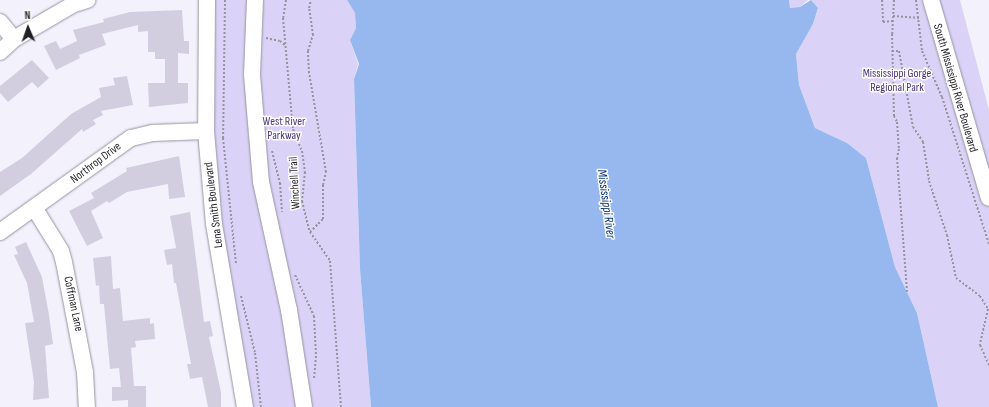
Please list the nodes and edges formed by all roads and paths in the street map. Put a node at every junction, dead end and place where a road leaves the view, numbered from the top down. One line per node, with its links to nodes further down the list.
1 (87, 0): 16 (street)
2 (207, 0): 20 (street, Lena Smith Boulevard)
3 (225, 0): 28 (path)
4 (255, 0): 37 (street)
5 (286, 0): 17 (path, Winchell Trail)
6 (311, 0): 26 (path)
7 (882, 0): 13 (path)
8 (894, 0): 11 (path)
9 (916, 0): 12 (path)
10 (931, 0): 22 (street, South Mississippi River Boulevard)
11 (893, 16): 12 (path); 13 (path)
12 (920, 18): 27 (path)
13 (892, 21): 18 (path)
14 (0, 22): 16 (street)
15 (264, 37): 17 (path)
16 (14, 39): 19 (street)
17 (286, 46): 26 (path, Winchell Trail)
18 (892, 51): 31 (path); 32 (path)
19 (0, 52)
20 (206, 131): 23 (street, Northrop Drive); 35 (street, Lena Smith Boulevard)
21 (271, 149): 24 (path)
22 (989, 198)
23 (35, 209): 25 (street, Northrop Drive); 34 (street, Coffman Lane)
24 (282, 215)
25 (0, 232)
26 (310, 232): 38 (path, Winchell Trail)
27 (989, 244)
28 (236, 271)
29 (294, 273): 33 (path)
30 (239, 290): 36 (path)
31 (907, 292)
32 (989, 365)
33 (312, 385)
34 (87, 407)
35 (245, 407)
36 (261, 407)
37 (304, 407)
38 (341, 407)

